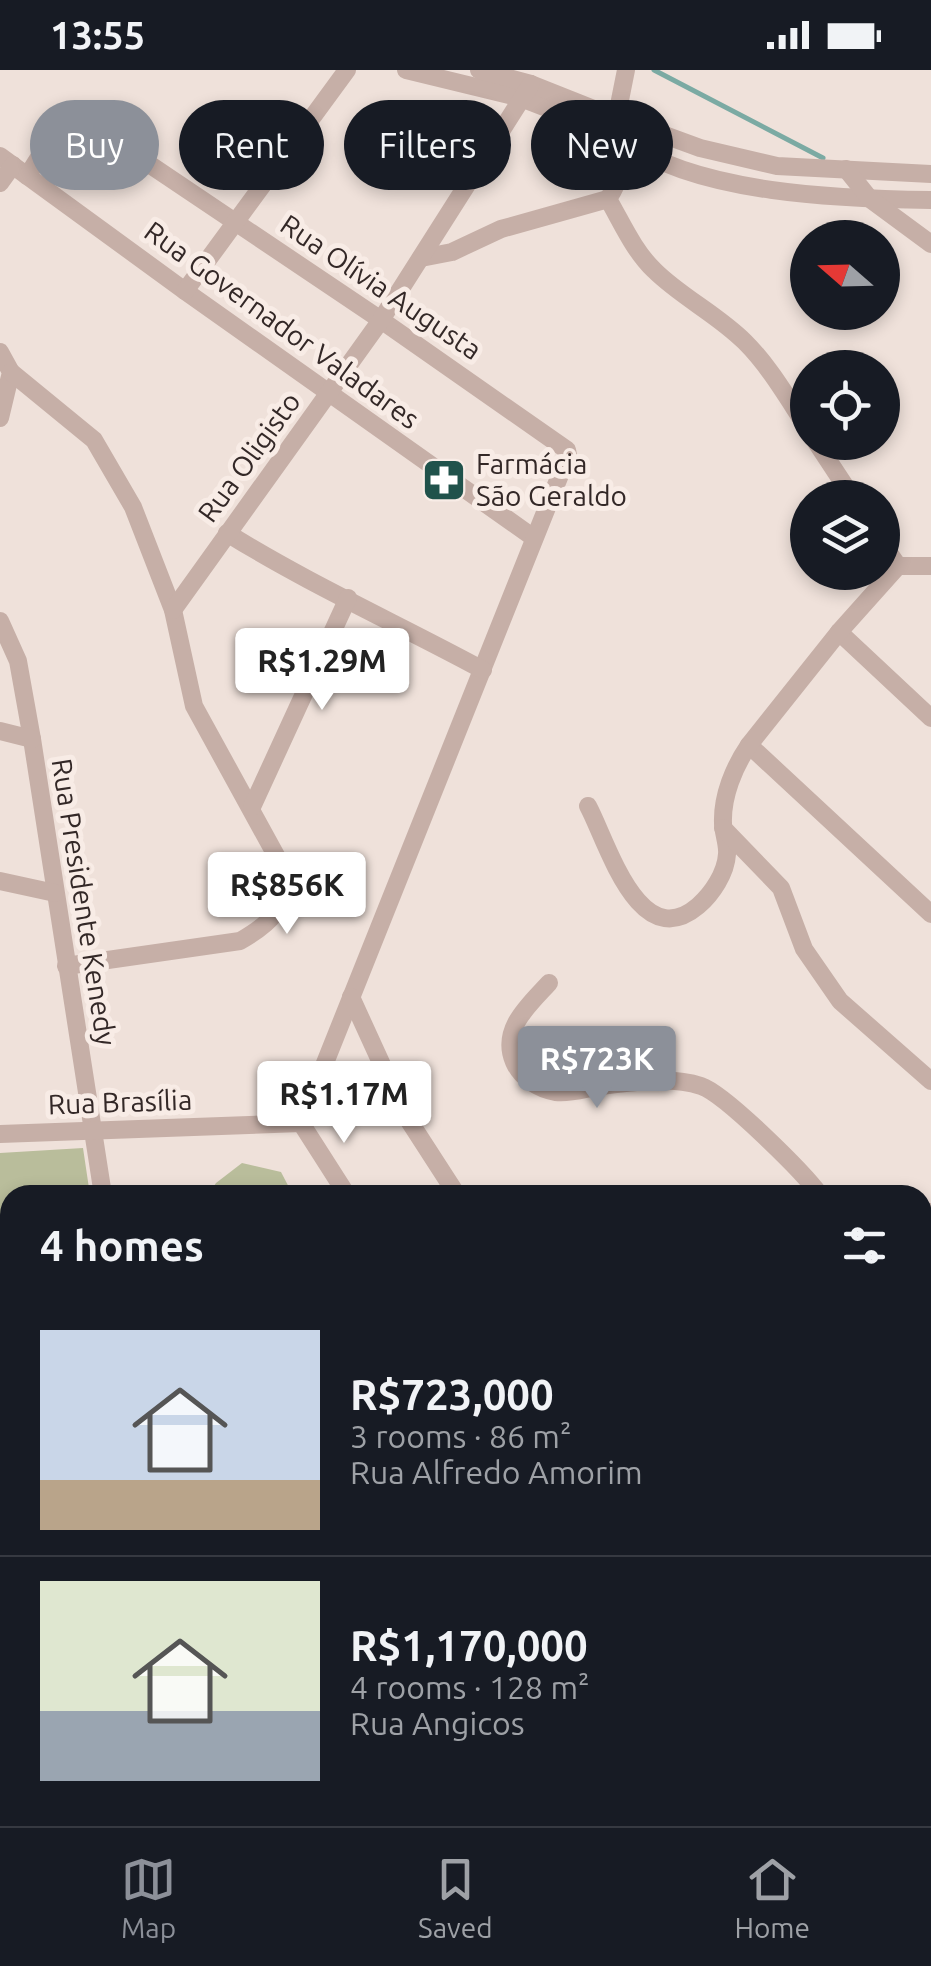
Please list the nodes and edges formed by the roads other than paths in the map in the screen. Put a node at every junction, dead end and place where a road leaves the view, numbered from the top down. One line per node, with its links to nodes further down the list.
1 (347, 70): 19 (street)
2 (406, 70): 5 (street)
3 (479, 70): 6 (street)
4 (626, 70): 8 (street)
5 (428, 72): 6 (street)
6 (526, 91): 7 (street); 21 (street, Rua Oligisto)
7 (549, 100)
8 (620, 100)
9 (673, 141): 12 (street)
10 (673, 164): 17 (street)
11 (13, 165): 14 (street); 19 (street, Rua Olívia Augusta); 22 (street, Rua Governador Valadares)
12 (846, 169): 13 (street); 17 (street)
13 (931, 174)
14 (0, 183)
15 (614, 190): 16 (street)
16 (608, 199): 21 (street); 27 (street)
17 (870, 199): 18 (street); 20 (street)
18 (931, 200)
19 (236, 222): 22 (street); 23 (street, Rua Olívia Augusta)
20 (931, 244)
21 (421, 258): 23 (street, Rua Oligisto)
22 (184, 291): 26 (street, Rua Governador Valadares)
23 (382, 320): 26 (street, Rua Oligisto); 30 (street, Rua Olívia Augusta)
24 (0, 352): 25 (street)
25 (11, 372): 28 (street); 35 (street)
26 (329, 394): 29 (street, Rua Oligisto); 30 (street, Rua Governador Valadares)
27 (790, 402)
28 (0, 418)
29 (228, 533): 34 (street); 35 (street, Rua Oligisto)
30 (534, 538): 38 (street)
31 (900, 566): 32 (street)
32 (931, 566)
33 (877, 590): 37 (street)
34 (348, 598): 38 (street); 44 (street)
35 (174, 610): 44 (street)
36 (0, 620): 41 (street, Rua Presidente Kenedy)
37 (839, 632): 39 (street); 42 (street)
38 (483, 670): 51 (street)
39 (931, 718)
40 (0, 731): 41 (street)
41 (32, 739): 47 (street, Rua Presidente Kenedy)
42 (750, 745): 45 (street); 48 (street)
43 (588, 806): 45 (street)
44 (252, 807): 49 (street)
45 (723, 828): 52 (street)
46 (1, 882): 47 (street)
47 (55, 893): 49 (street, Rua Presidente Kenedy)
48 (931, 914)
49 (66, 966): 54 (street, Rua Presidente Kenedy)
50 (549, 984): 59 (street)
51 (350, 997): 53 (street); 58 (street)
52 (931, 1081)
53 (301, 1124): 54 (street, Rua Brasília); 57 (street)
54 (91, 1130): 55 (street, Rua Brasília); 56 (street, Rua Presidente Kenedy)
55 (0, 1134)
56 (101, 1185)
57 (341, 1185)
58 (451, 1185)
59 (810, 1185)

